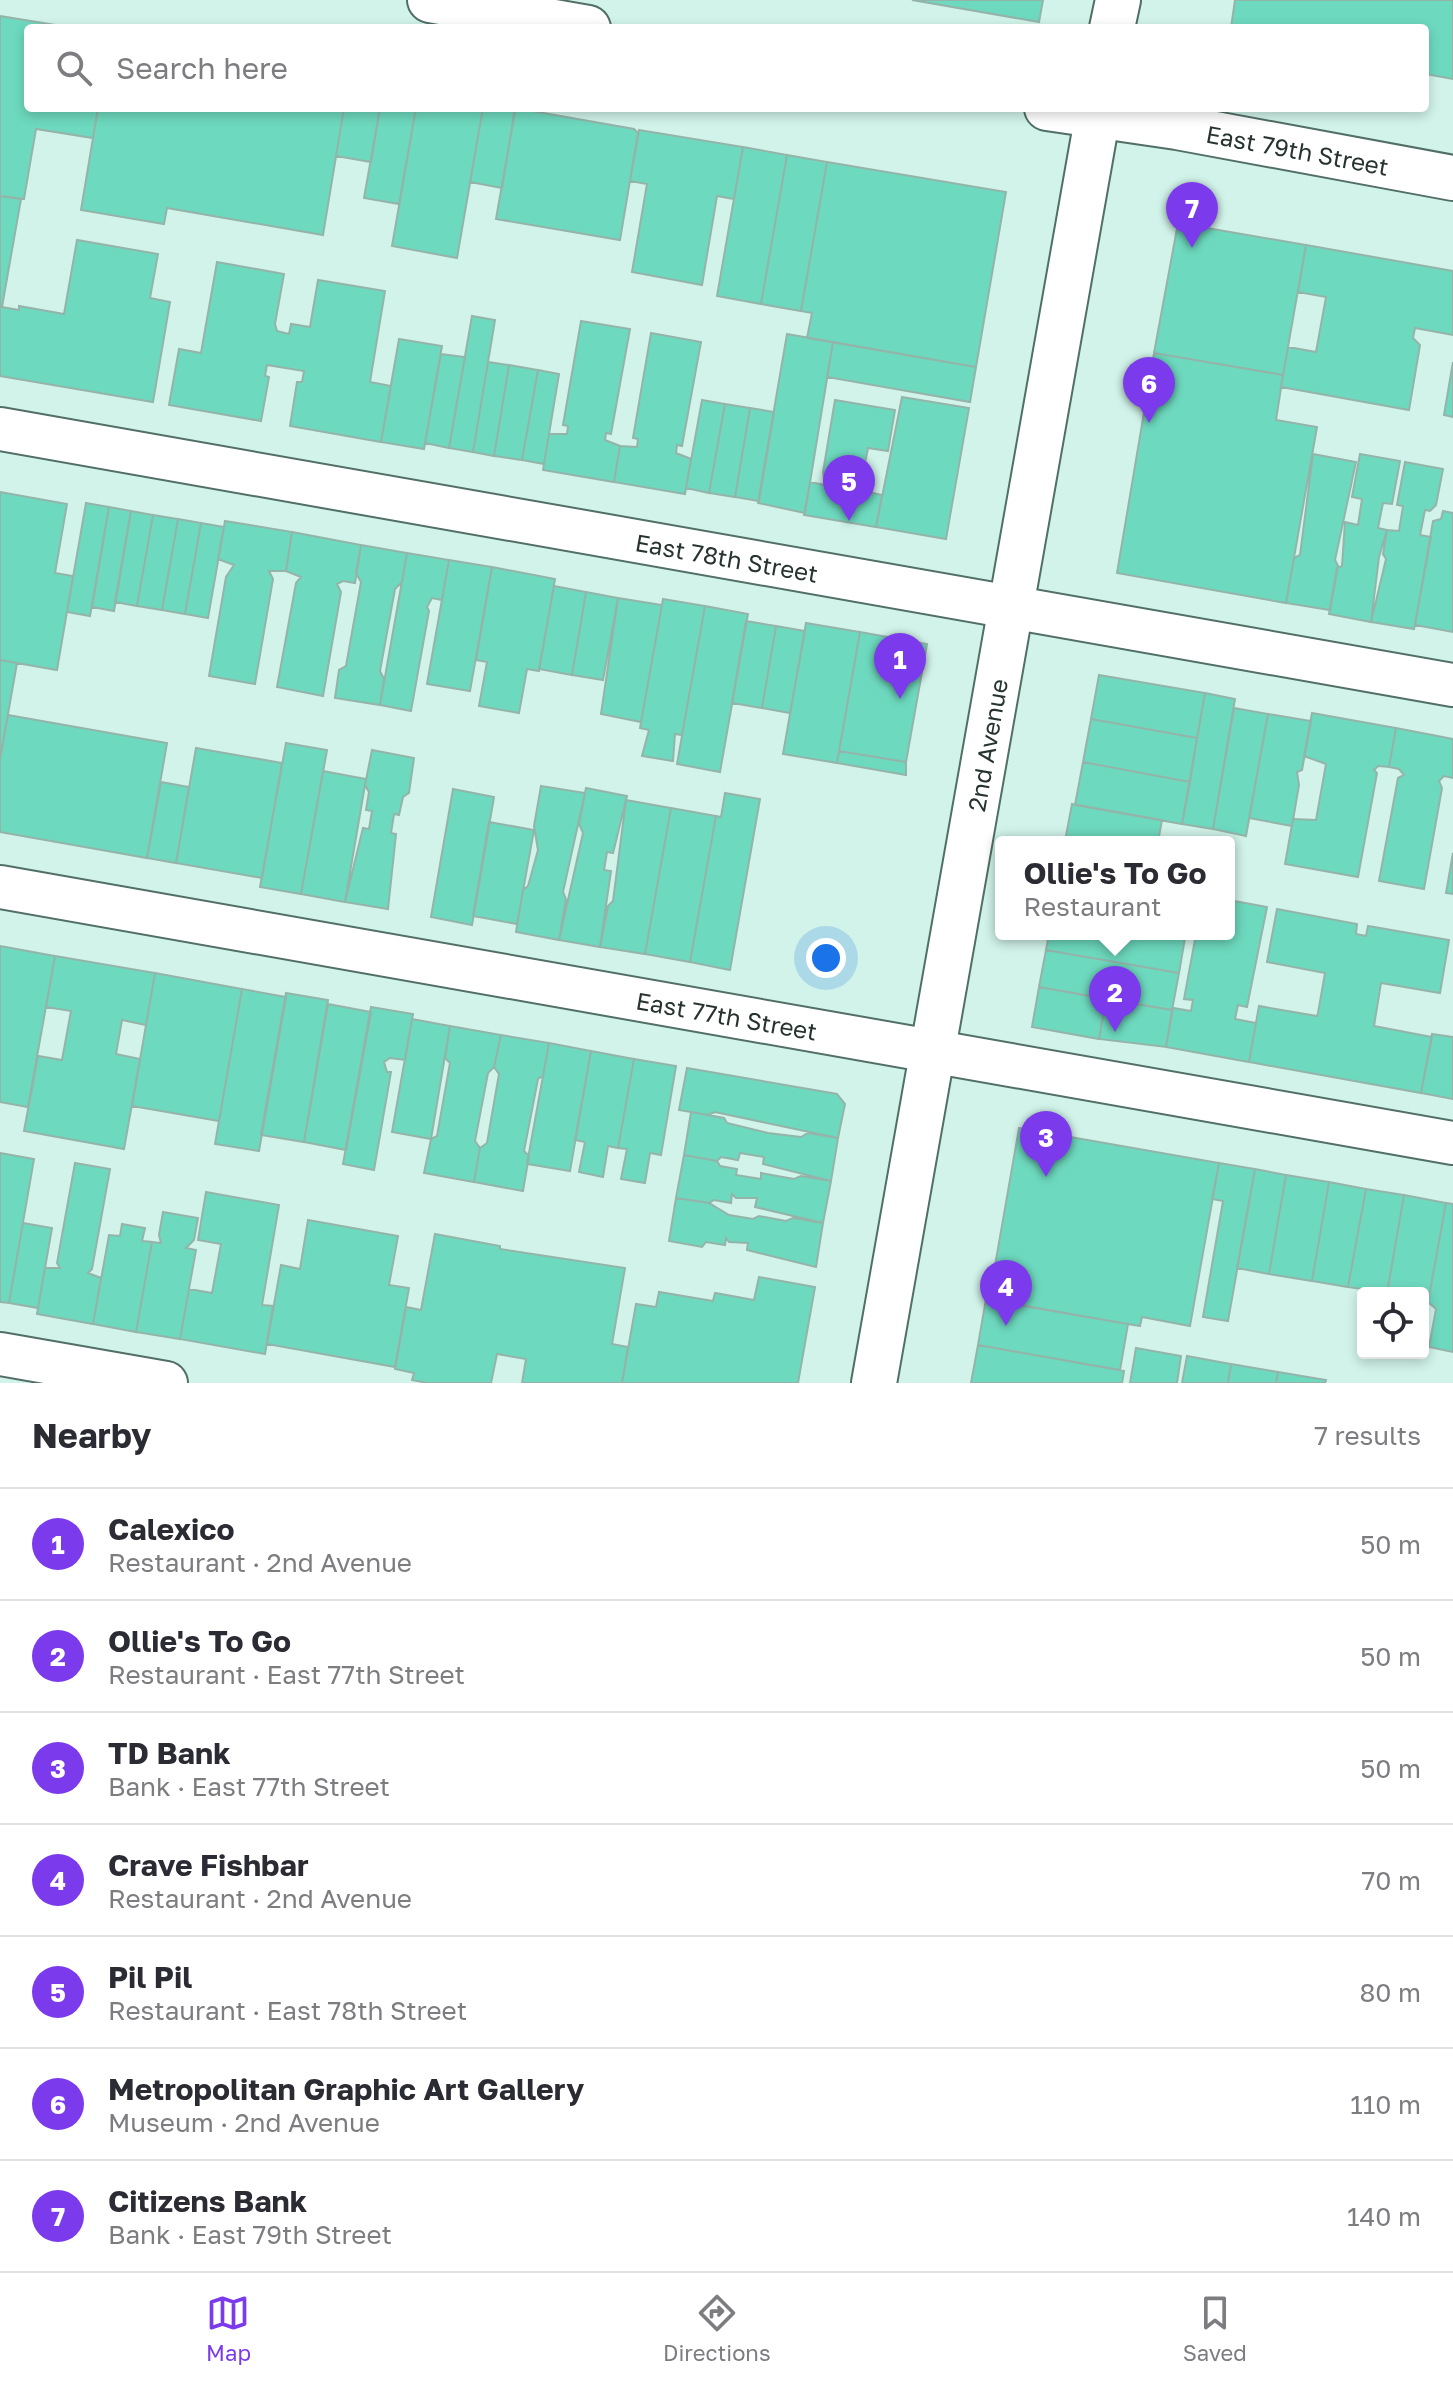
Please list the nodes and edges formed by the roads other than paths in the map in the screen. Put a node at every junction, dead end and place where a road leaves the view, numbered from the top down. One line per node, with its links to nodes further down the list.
1 (430, 0): 3 (main road)
2 (1118, 0): 4 (main road)
3 (565, 24)
4 (1113, 24)
5 (1098, 112): 6 (main road, East 79th Street); 8 (main road, 2nd Avenue)
6 (1453, 178)
7 (0, 429): 8 (street, East 78th Street)
8 (1010, 607): 9 (street, East 78th Street); 11 (main road, 2nd Avenue)
9 (1453, 685)
10 (0, 887): 11 (street, East 77th Street)
11 (932, 1051): 12 (street, East 77th Street); 15 (main road, 2nd Avenue)
12 (1453, 1143)
13 (0, 1354): 14 (street)
14 (166, 1383)
15 (874, 1383)

